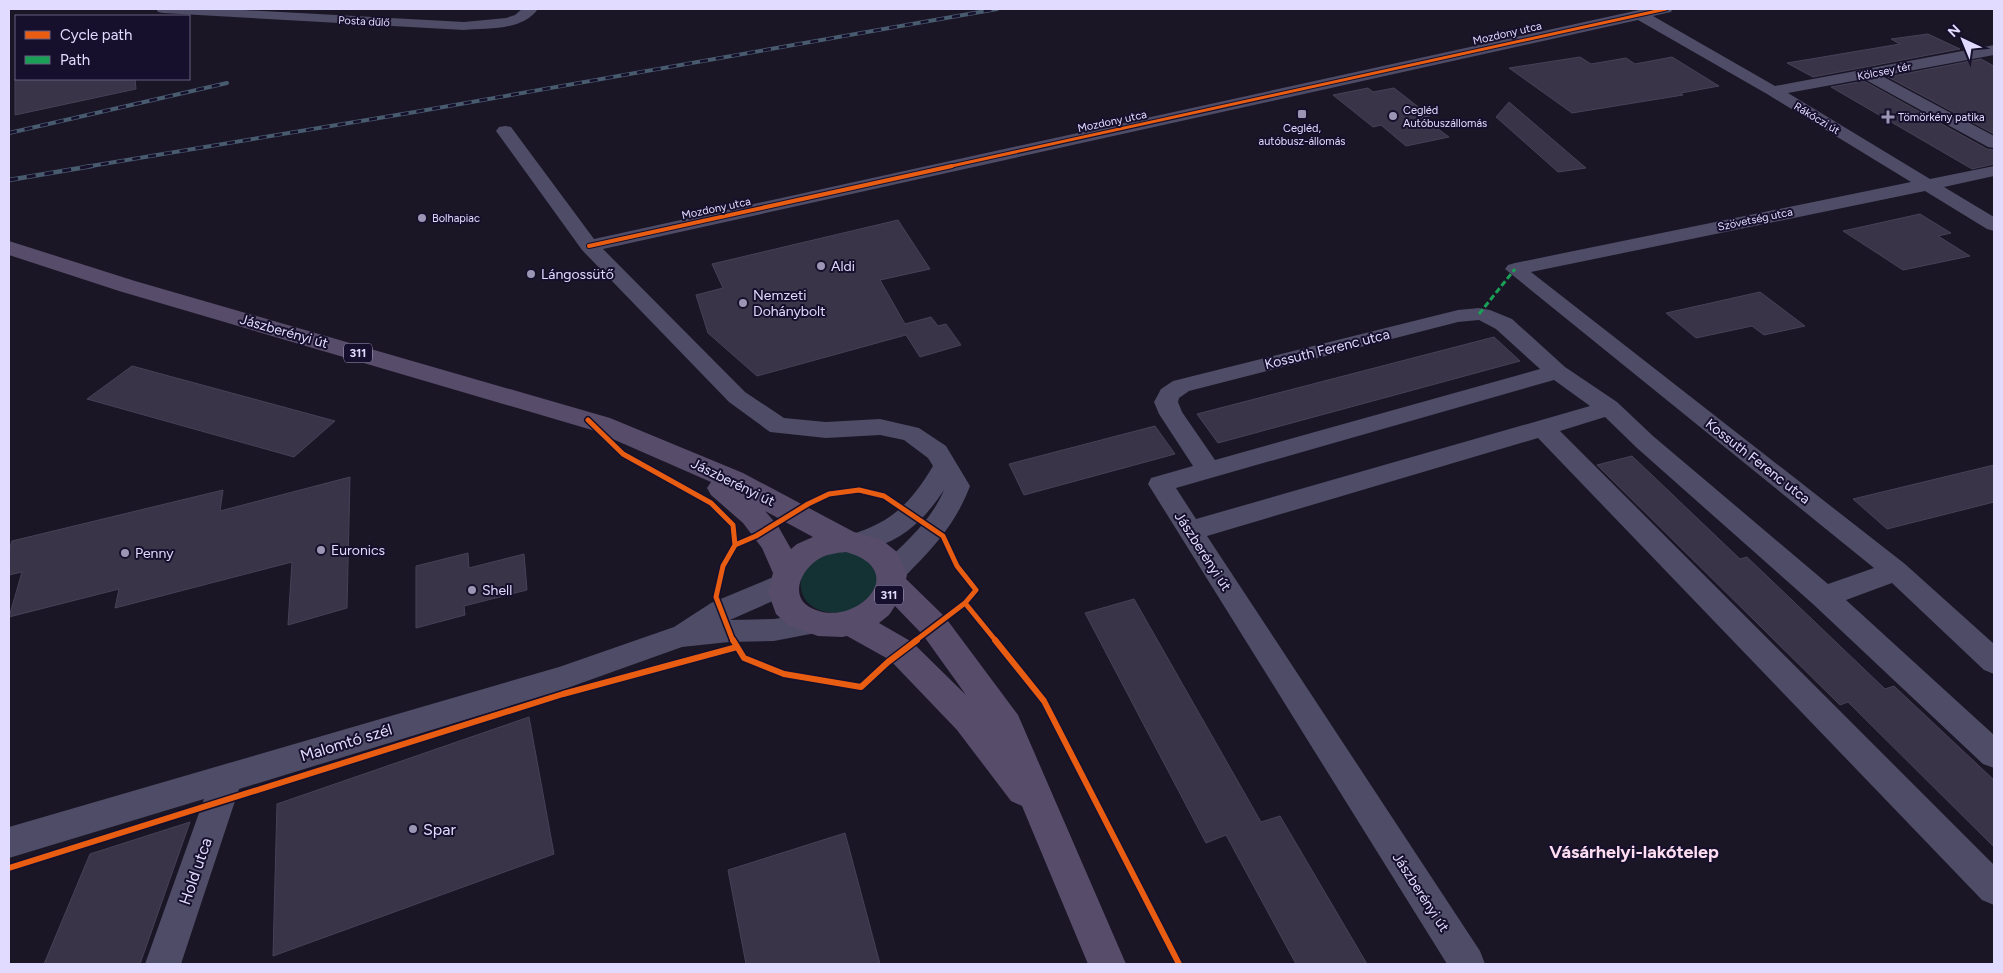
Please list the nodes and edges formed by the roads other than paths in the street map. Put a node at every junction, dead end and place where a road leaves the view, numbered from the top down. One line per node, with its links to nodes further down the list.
1 (163, 9): 6 (street, Posta dűlő)
2 (311, 9): 6 (street)
3 (531, 9): 6 (street, Posta dűlő)
4 (1666, 9): 5 (street)
5 (1639, 14): 9 (street, Rákóczi út); 15 (street, Mozdony utca)
6 (298, 18)
7 (1994, 50): 8 (street, Kölcsey tér)
8 (1867, 74): 9 (street, Kölcsey tér); 11 (street)
9 (1773, 92): 13 (street, Rákóczi út)
10 (505, 131): 15 (street)
11 (1994, 143)
12 (1994, 171): 13 (street, Szövetség utca)
13 (1928, 184): 14 (street, Rákóczi út); 17 (street, Szövetség utca)
14 (1994, 225)
15 (589, 246): 22 (street)
16 (9, 248): 21 (main road, Jászberényi út / 311)
17 (1515, 269): 26 (street, Kossuth Ferenc utca)
18 (1557, 372): 19 (street); 23 (street, Jászberényi út); 23 (street, Kossuth Ferenc utca)
19 (1609, 408): 20 (street); 29 (street)
20 (1543, 428): 24 (street); 38 (street)
21 (645, 441): 25 (main road, Jászberényi út / 311); 27 (main road, Jászberényi út / 311)
22 (946, 466): 25 (street); 28 (street)
23 (1210, 470): 24 (street, Jászberényi út)
24 (1190, 531): 41 (street, Jászberényi út)
25 (853, 541): 27 (main road); 28 (main road, 311)
26 (1896, 570): 29 (street); 33 (street, Kossuth Ferenc utca)
27 (785, 577): 31 (main road, 311); 32 (street, Malomtó szél)
28 (892, 578): 30 (main road, 311); 36 (main road, 311)
29 (1824, 597): 34 (street)
30 (850, 623): 31 (main road, 311); 36 (main road, 311)
31 (816, 624): 32 (street, Malomtó szél)
32 (681, 636): 35 (street, Malomtó szél)
33 (1994, 662)
34 (1994, 754)
35 (227, 778): 37 (street, Malomtó szél); 39 (street, Hold utca)
36 (1045, 819): 40 (main road, 311)
37 (9, 843)
38 (1994, 888)
39 (163, 964)
40 (1107, 964)
41 (1467, 964)

